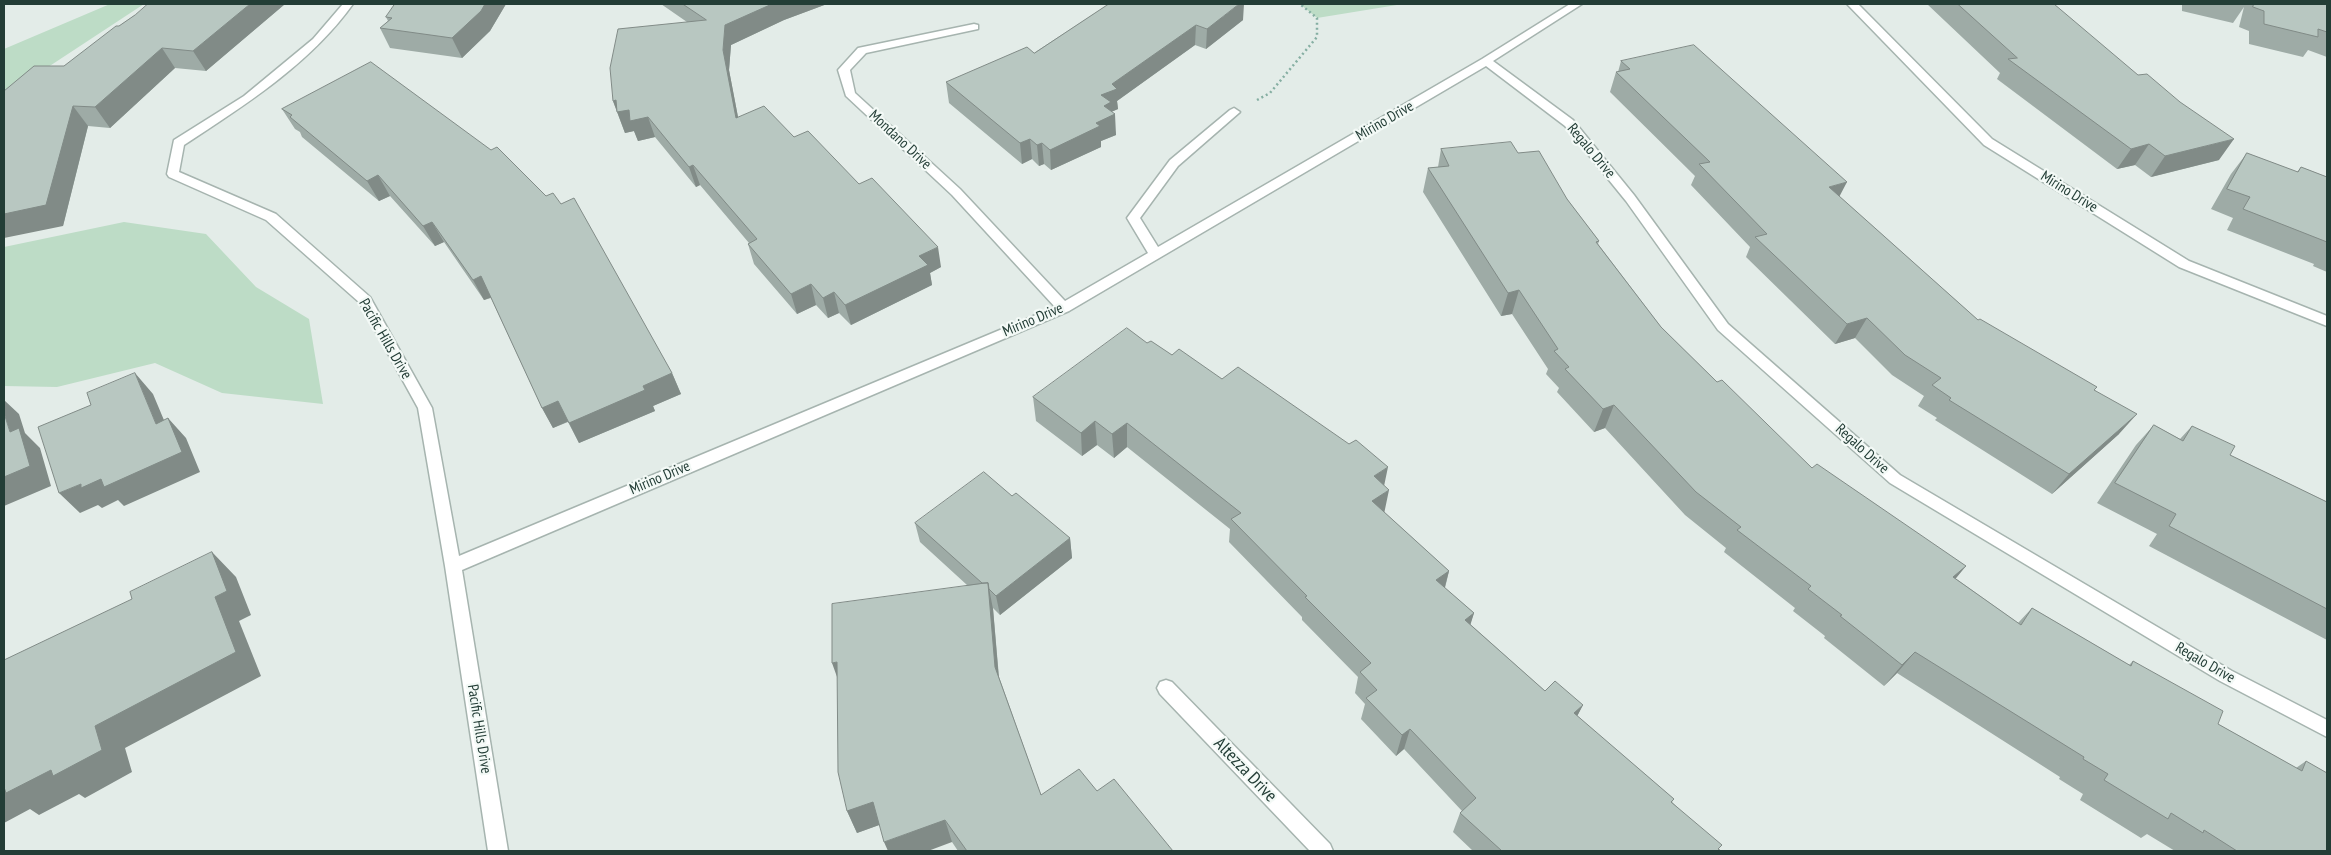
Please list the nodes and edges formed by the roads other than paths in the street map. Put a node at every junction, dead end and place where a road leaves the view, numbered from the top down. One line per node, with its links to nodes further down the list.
1 (348, 4): 10 (street, Pacific Hills Drive)
2 (1576, 4): 5 (street, Mirino Drive)
3 (1852, 4): 9 (street, Mirino Drive)
4 (974, 27): 8 (street, Mondano Drive)
5 (1486, 61): 7 (street, Mirino Drive); 12 (street, Regalo Drive)
6 (1234, 112): 7 (street)
7 (1155, 254): 8 (street, Mirino Drive)
8 (1064, 308): 10 (street, Mirino Drive)
9 (2327, 321)
10 (453, 566): 13 (street, Pacific Hills Drive)
11 (1166, 688): 14 (street, Altezza Drive)
12 (2327, 729)
13 (498, 851)
14 (1323, 851)

